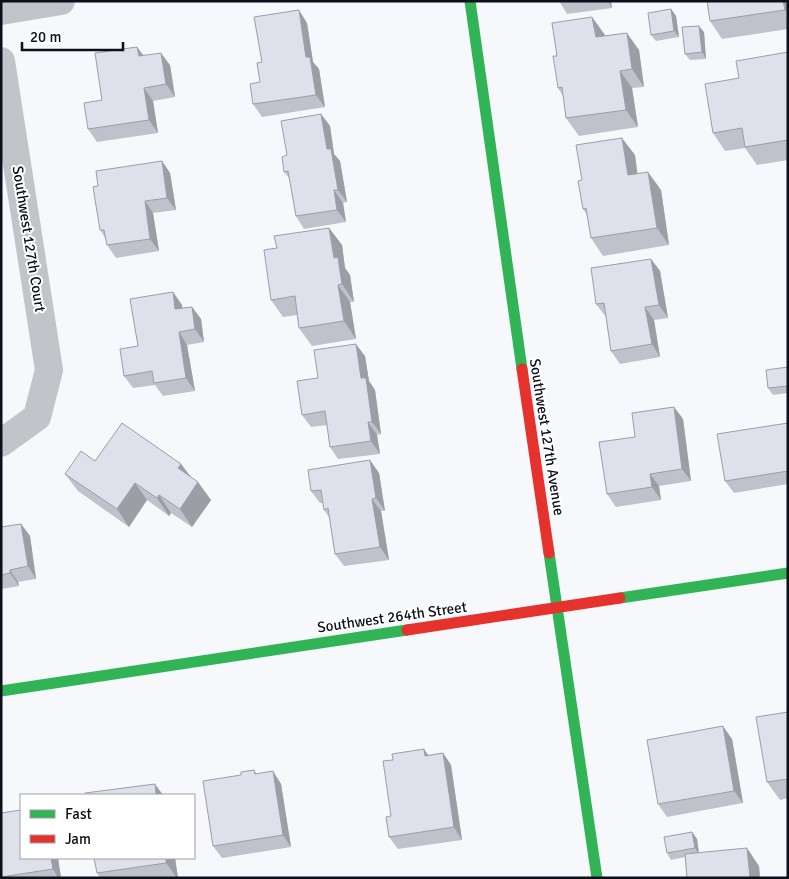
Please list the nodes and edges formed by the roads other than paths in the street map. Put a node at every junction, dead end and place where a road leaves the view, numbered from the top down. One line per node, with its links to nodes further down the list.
1 (61, 1): 3 (street)
2 (470, 1): 7 (street, Southwest 127th Avenue)
3 (1, 10)
4 (1, 61): 5 (street, Southwest 127th Court)
5 (1, 443)
6 (788, 573): 7 (street, Southwest 264th Street)
7 (558, 607): 8 (street, Southwest 264th Street); 9 (street, Southwest 127th Avenue)
8 (1, 691)
9 (597, 878)

